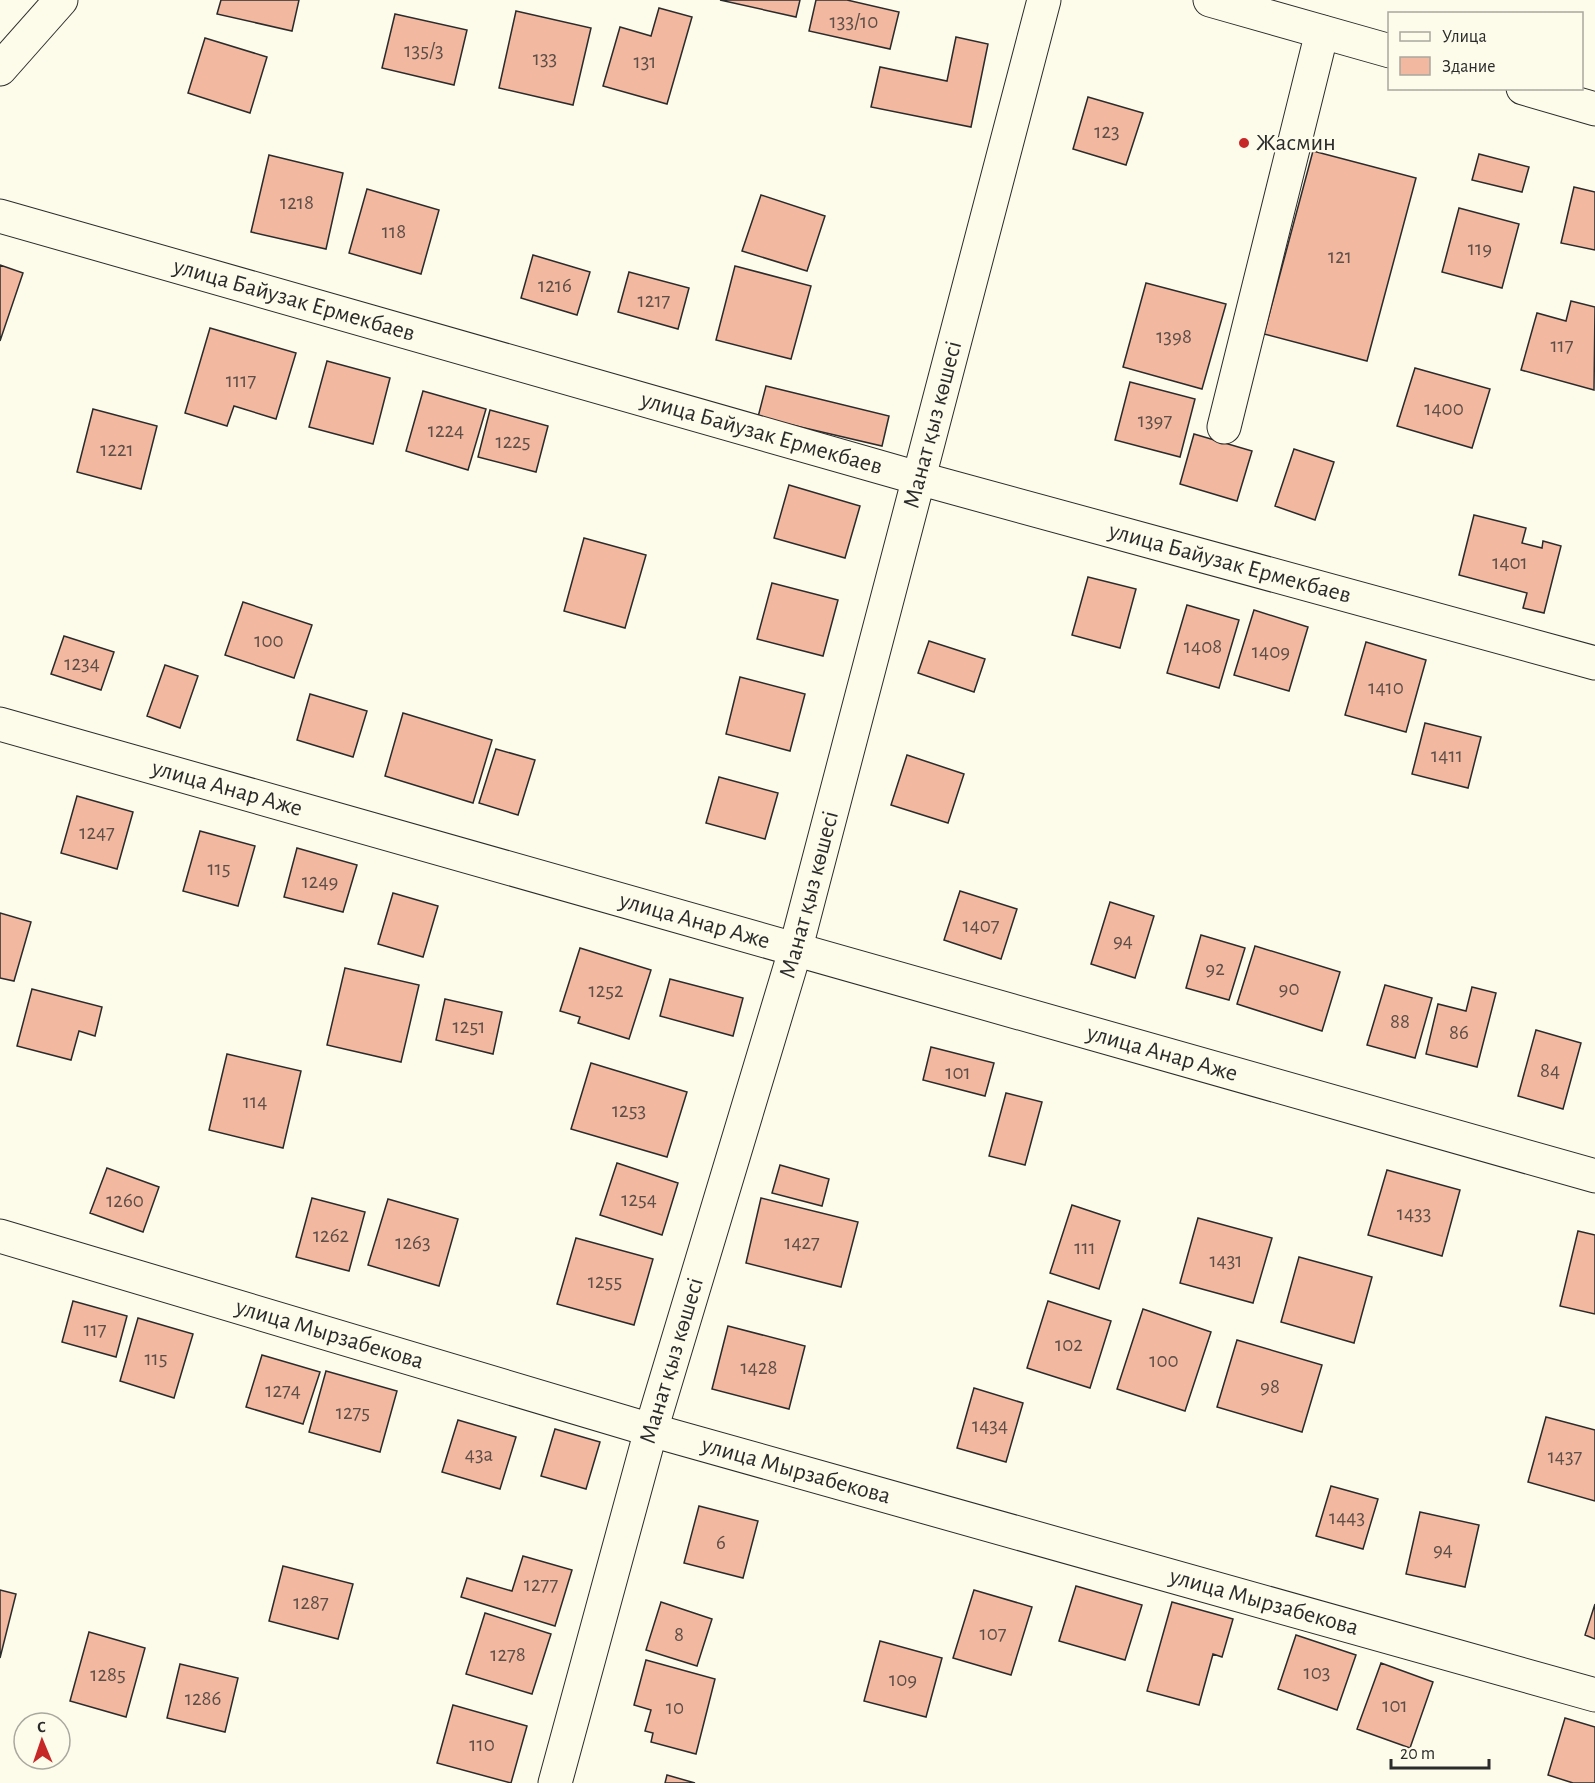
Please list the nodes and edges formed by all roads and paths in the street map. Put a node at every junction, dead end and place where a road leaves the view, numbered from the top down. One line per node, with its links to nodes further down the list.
1 (61, 0): 6 (street)
2 (1044, 0): 11 (street, Манат қыз көшесі)
3 (1210, 0): 4 (street)
4 (1322, 32): 5 (street); 10 (street)
5 (1388, 51)
6 (0, 69)
7 (1530, 90): 8 (street)
8 (1595, 109)
9 (0, 216): 11 (street, улица Байузак Ермекбаев)
10 (1224, 427)
11 (918, 478): 12 (street, улица Байузак Ермекбаев); 14 (street, Манат қыз көшесі)
12 (1595, 663)
13 (0, 724): 14 (street, улица Анар Аже)
14 (795, 951): 15 (street, улица Анар Аже); 17 (street, Манат қыз көшесі)
15 (1595, 1176)
16 (0, 1236): 17 (street, улица Мырзабекова)
17 (651, 1430): 18 (street, улица Мырзабекова); 19 (street, Манат қыз көшесі)
18 (1595, 1695)
19 (555, 1783)

